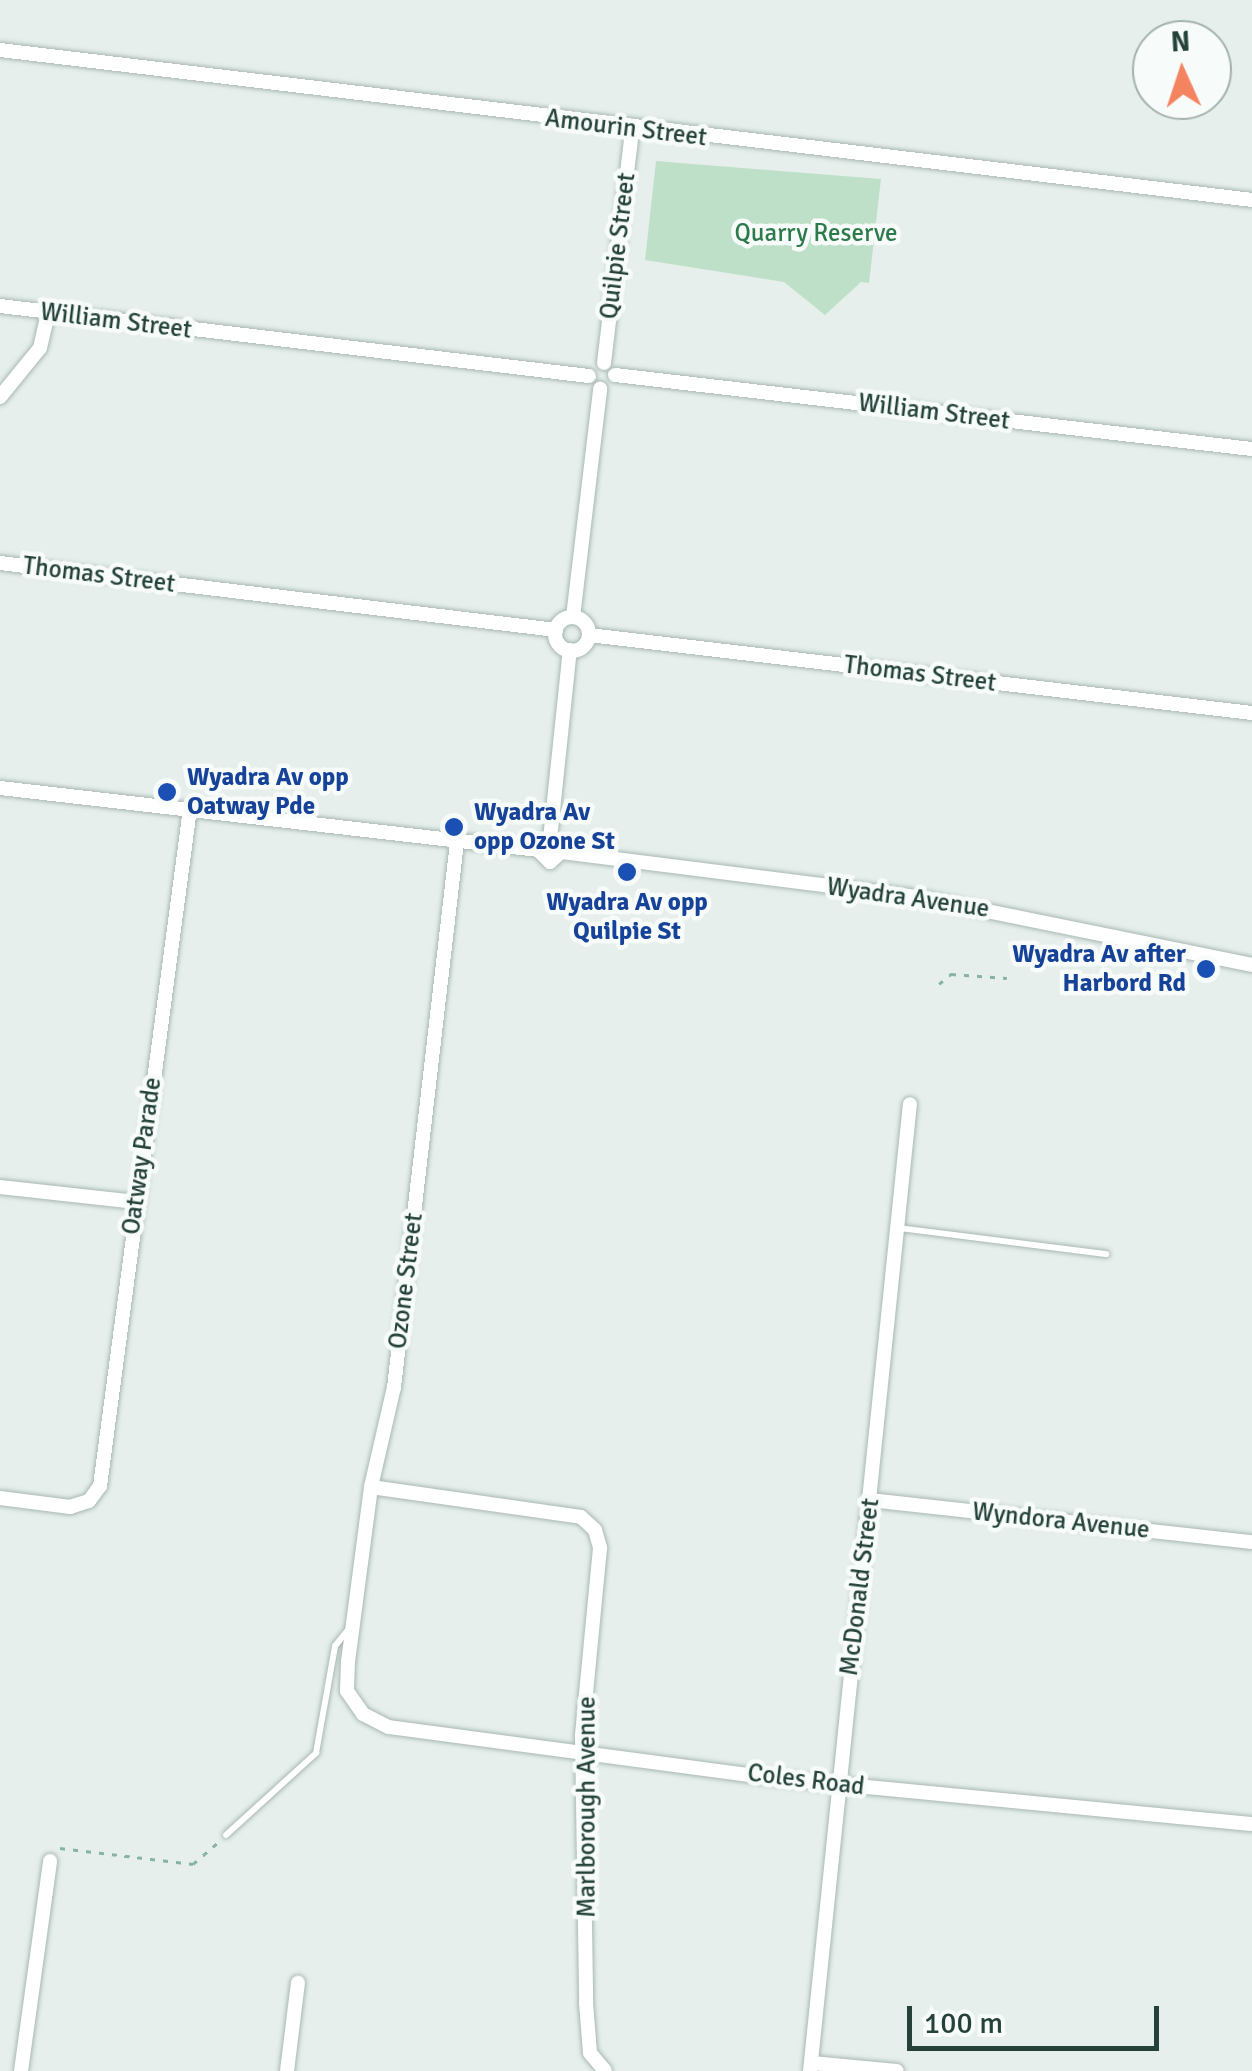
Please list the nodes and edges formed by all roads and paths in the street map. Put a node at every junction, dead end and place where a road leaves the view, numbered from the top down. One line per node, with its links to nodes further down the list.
1 (0, 50): 2 (street, Amourin Street)
2 (632, 130): 3 (street, Amourin Street); 6 (street, Quilpie Street)
3 (1252, 200)
4 (0, 306): 5 (street, William Street)
5 (48, 312): 7 (street, William Street); 10 (street)
6 (604, 363): 7 (street); 8 (street)
7 (589, 376): 9 (street)
8 (615, 376): 9 (street); 11 (street, William Street)
9 (600, 389): 13 (street)
10 (0, 397)
11 (1252, 449)
12 (0, 563): 14 (street, Thomas Street)
13 (573, 617): 14 (street); 15 (street)
14 (556, 630): 16 (street)
15 (588, 635): 16 (street); 17 (street, Thomas Street)
16 (570, 650): 20 (street)
17 (1252, 714)
18 (0, 788): 19 (street)
19 (190, 809): 21 (street); 29 (street, Oatway Parade)
20 (550, 839): 22 (street); 23 (street)
21 (457, 842): 22 (street); 32 (street, Ozone Street)
22 (538, 850): 23 (street, Wyadra Avenue)
23 (561, 852): 24 (street, Wyadra Avenue)
24 (1252, 965)
25 (1007, 978): 26 (path)
26 (939, 984)
27 (910, 1104): 30 (street, McDonald Street)
28 (0, 1187): 29 (street)
29 (136, 1202): 33 (street, Oatway Parade)
30 (898, 1228): 31 (lane); 34 (street, McDonald Street)
31 (1106, 1254)
32 (370, 1487): 36 (street, Ozone Street); 38 (street, Marlborough Avenue)
33 (0, 1498)
34 (870, 1500): 35 (street, Wyndora Avenue); 39 (street, McDonald Street)
35 (1252, 1542)
36 (352, 1626): 37 (street, Ozone Street); 41 (lane)
37 (363, 1714): 38 (street, Coles Road)
38 (585, 1748): 39 (street, Coles Road); 47 (street, Marlborough Avenue)
39 (838, 1784): 40 (street, Coles Road); 44 (street, McDonald Street)
40 (1252, 1824)
41 (226, 1835): 42 (path)
42 (50, 1861): 45 (street)
43 (298, 1984): 46 (street)
44 (811, 2067): 48 (street)
45 (22, 2071)
46 (287, 2071)
47 (605, 2071)
48 (897, 2071)

